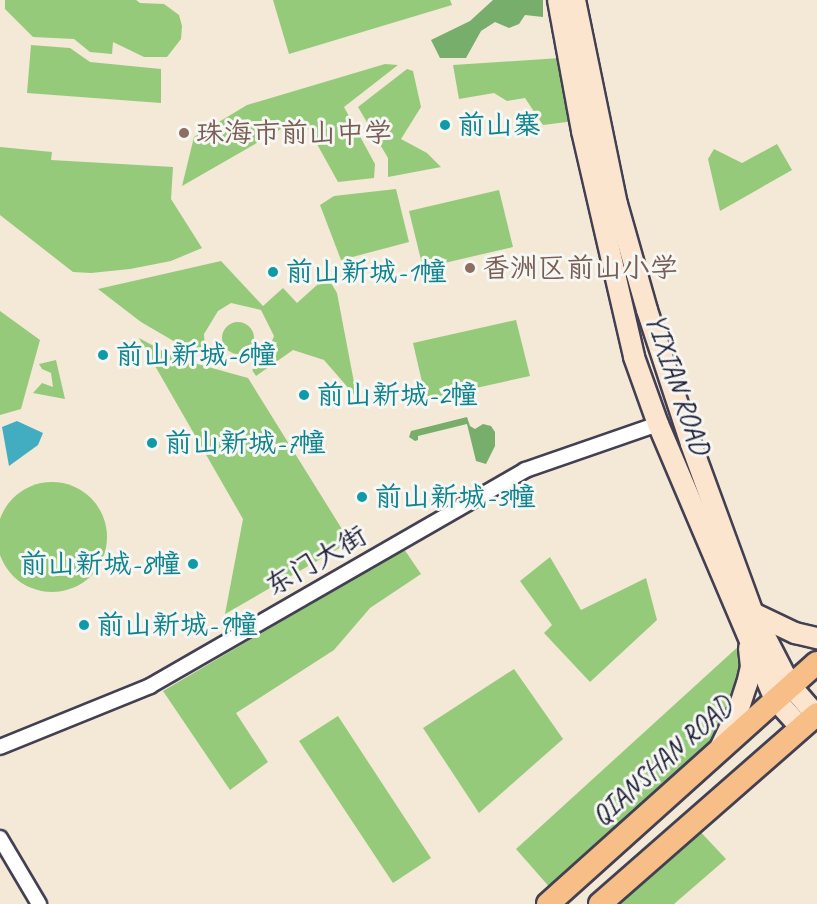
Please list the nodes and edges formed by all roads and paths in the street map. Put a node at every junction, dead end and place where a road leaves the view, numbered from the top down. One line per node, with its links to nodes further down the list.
1 (558, 0): 3 (main road, YIXIAN ROAD)
2 (575, 0): 4 (main road, YIXIAN ROAD)
3 (658, 424): 4 (main road, YIXIAN ROAD); 9 (street, 东门大街)
4 (747, 616): 5 (main road); 7 (main road, YIXIAN ROAD); 10 (main road)
5 (817, 638)
6 (817, 663): 7 (main road, QIANSHAN ROAD)
7 (783, 692): 8 (main road, YIXIAN ROAD); 10 (main road, QIANSHAN ROAD)
8 (812, 719): 14 (main road)
9 (0, 747)
10 (719, 751): 13 (main road, QIANSHAN ROAD)
11 (0, 838): 12 (street)
12 (39, 904)
13 (548, 904)
14 (600, 904)

